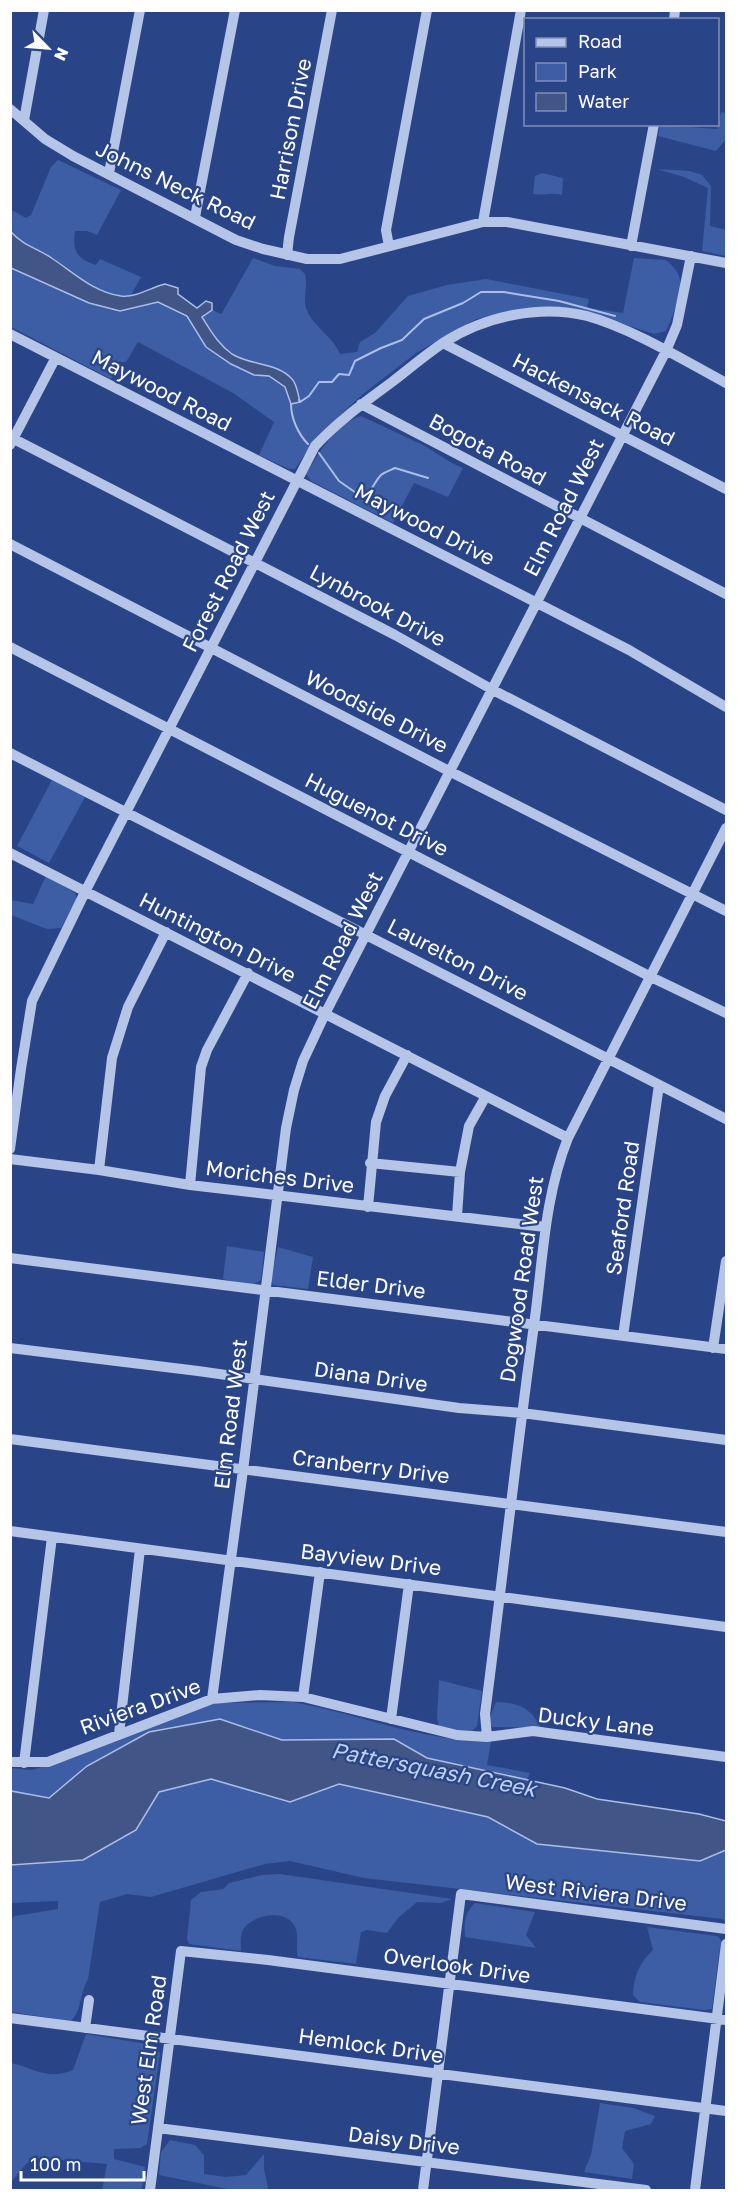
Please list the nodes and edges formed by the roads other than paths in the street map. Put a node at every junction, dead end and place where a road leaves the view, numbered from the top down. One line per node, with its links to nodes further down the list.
1 (44, 10): 8 (street)
2 (140, 10): 10 (street)
3 (235, 10): 11 (street)
4 (332, 10): 15 (street, Harrison Drive)
5 (427, 10): 13 (street)
6 (521, 10): 12 (street)
7 (10, 109): 8 (street, Johns Neck Road)
8 (24, 120): 10 (street, Johns Neck Road)
9 (654, 126): 14 (street)
10 (109, 173): 11 (street, Johns Neck Road)
11 (195, 217): 15 (street, Johns Neck Road)
12 (483, 222): 13 (street, Johns Neck Road); 14 (street, Johns Neck Road)
13 (389, 246): 15 (street, Johns Neck Road)
14 (631, 246): 16 (street, Johns Neck Road)
15 (287, 255)
16 (691, 256): 17 (street, Johns Neck Road); 20 (street, Elm Road West)
17 (726, 263)
18 (10, 334): 21 (street, Maywood Road)
19 (443, 343): 20 (street, Forest Road West); 23 (street, Forest Road West); 24 (street, Hackensack Road)
20 (666, 351): 22 (street, Forest Road West); 24 (street, Elm Road West)
21 (55, 358): 25 (street); 26 (street, Maywood Road)
22 (726, 383)
23 (361, 404): 26 (street, Forest Road West); 28 (street, Bogota Road)
24 (622, 436): 27 (street, Hackensack Road); 28 (street, Elm Road West)
25 (12, 440): 30 (street, Lynbrook Drive)
26 (296, 481): 30 (street, Forest Road West); 32 (street, Maywood Drive)
27 (726, 489)
28 (580, 519): 31 (street, Bogota Road); 32 (street, Elm Road West)
29 (10, 544): 34 (street, Woodside Drive)
30 (254, 562): 34 (street, Forest Road West); 35 (street, Lynbrook Drive)
31 (726, 594)
32 (536, 602): 35 (street, Elm Road West); 36 (street, Maywood Drive)
33 (10, 647): 37 (street, Huguenot Drive)
34 (211, 647): 37 (street, Forest Road West); 39 (street, Woodside Drive)
35 (493, 690): 39 (street, Elm Road West); 40 (street, Lynbrook Drive)
36 (726, 707)
37 (169, 729): 41 (street, Forest Road West); 44 (street, Huguenot Drive)
38 (10, 753): 41 (street, Laurelton Drive)
39 (449, 771): 44 (street, Elm Road West); 46 (street, Woodside Drive)
40 (726, 810)
41 (127, 812): 45 (street, Forest Road West); 49 (street, Laurelton Drive)
42 (726, 828): 46 (street, Dogwood Road West)
43 (10, 852): 45 (street, Huntington Drive)
44 (408, 852): 49 (street, Elm Road West); 51 (street, Huguenot Drive)
45 (86, 890): 48 (street, Huntington Drive); 56 (street, Forest Road West)
46 (693, 893): 47 (street, Woodside Drive); 51 (street, Dogwood Road West)
47 (726, 911)
48 (166, 932): 50 (street, Huntington Drive); 64 (street)
49 (367, 934): 52 (street, Elm Road West); 55 (street, Laurelton Drive)
50 (248, 974): 52 (street, Huntington Drive); 66 (street)
51 (651, 977): 53 (street, Huguenot Drive); 55 (street, Dogwood Road West)
52 (326, 1014): 54 (street, Huntington Drive); 67 (street, Elm Road West)
53 (726, 1014)
54 (407, 1055): 58 (street, Huntington Drive); 63 (street)
55 (609, 1058): 57 (street, Laurelton Drive); 60 (street, Dogwood Road West)
56 (16, 1069): 61 (street, Forest Road West)
57 (659, 1085): 59 (street, Laurelton Drive); 75 (street, Seaford Road)
58 (486, 1096): 60 (street, Huntington Drive); 65 (street)
59 (726, 1119)
60 (568, 1137): 70 (street, Dogwood Road West)
61 (10, 1149)
62 (10, 1159): 64 (street, Moriches Drive)
63 (370, 1163): 65 (street); 68 (street)
64 (99, 1170): 66 (street, Moriches Drive)
65 (460, 1172): 69 (street)
66 (189, 1185): 67 (street, Moriches Drive)
67 (276, 1195): 68 (street, Moriches Drive); 73 (street, Elm Road West)
68 (368, 1207): 69 (street, Moriches Drive)
69 (457, 1216): 70 (street, Moriches Drive)
70 (545, 1227): 74 (street, Dogwood Road West)
71 (10, 1258): 73 (street, Elder Drive)
72 (726, 1261): 77 (street)
73 (265, 1291): 74 (street, Elder Drive); 79 (street, Elm Road West)
74 (534, 1324): 75 (street, Elder Drive); 80 (street, Dogwood Road West)
75 (623, 1336): 77 (street, Elder Drive)
76 (10, 1348): 79 (street, Diana Drive)
77 (713, 1348): 78 (street, Elder Drive)
78 (726, 1349)
79 (255, 1380): 80 (street, Diana Drive); 83 (street, Elm Road West)
80 (522, 1413): 82 (street, Diana Drive); 84 (street, Dogwood Road West)
81 (10, 1439): 83 (street, Cranberry Drive)
82 (726, 1440)
83 (243, 1470): 84 (street, Cranberry Drive); 89 (street, Elm Road West)
84 (510, 1503): 86 (street, Cranberry Drive); 92 (street, Dogwood Road West)
85 (10, 1531): 87 (street, Bayview Drive)
86 (726, 1532)
87 (52, 1536): 88 (street, Bayview Drive); 101 (street)
88 (141, 1549): 89 (street, Bayview Drive); 97 (street)
89 (230, 1561): 90 (street, Bayview Drive); 95 (street, Elm Road West)
90 (320, 1572): 91 (street, Bayview Drive); 94 (street)
91 (409, 1584): 92 (street, Bayview Drive); 96 (street)
92 (501, 1596): 93 (street, Bayview Drive); 98 (street, Dogwood Road West)
93 (726, 1627)
94 (303, 1697): 95 (street, Riviera Drive); 96 (street, Riviera Drive)
95 (212, 1699): 97 (street, Riviera Drive)
96 (391, 1719): 98 (street, Ducky Lane)
97 (120, 1734): 101 (street, Riviera Drive)
98 (487, 1737): 99 (street, Ducky Lane)
99 (726, 1757)
100 (10, 1762): 101 (street, Riviera Drive)
101 (24, 1763)
102 (726, 1929): 105 (street, West Riviera Drive)
103 (726, 1944): 108 (street)
104 (181, 1951): 105 (street, Overlook Drive); 110 (street, West Elm Road)
105 (449, 1984): 108 (street, Overlook Drive); 111 (street)
106 (89, 2000): 109 (street)
107 (10, 2019): 109 (street, Hemlock Drive)
108 (722, 2019): 112 (street)
109 (85, 2028): 110 (street, Hemlock Drive)
110 (170, 2039): 111 (street, Hemlock Drive); 114 (street, West Elm Road)
111 (437, 2073): 112 (street, Hemlock Drive); 115 (street)
112 (705, 2108): 113 (street, Hemlock Drive); 119 (street)
113 (726, 2111)
114 (158, 2128): 115 (street, Daisy Drive); 116 (street, West Elm Road)
115 (427, 2163): 117 (street); 118 (street, Daisy Drive)
116 (150, 2190)
117 (423, 2190)
118 (646, 2190)
119 (695, 2190)

